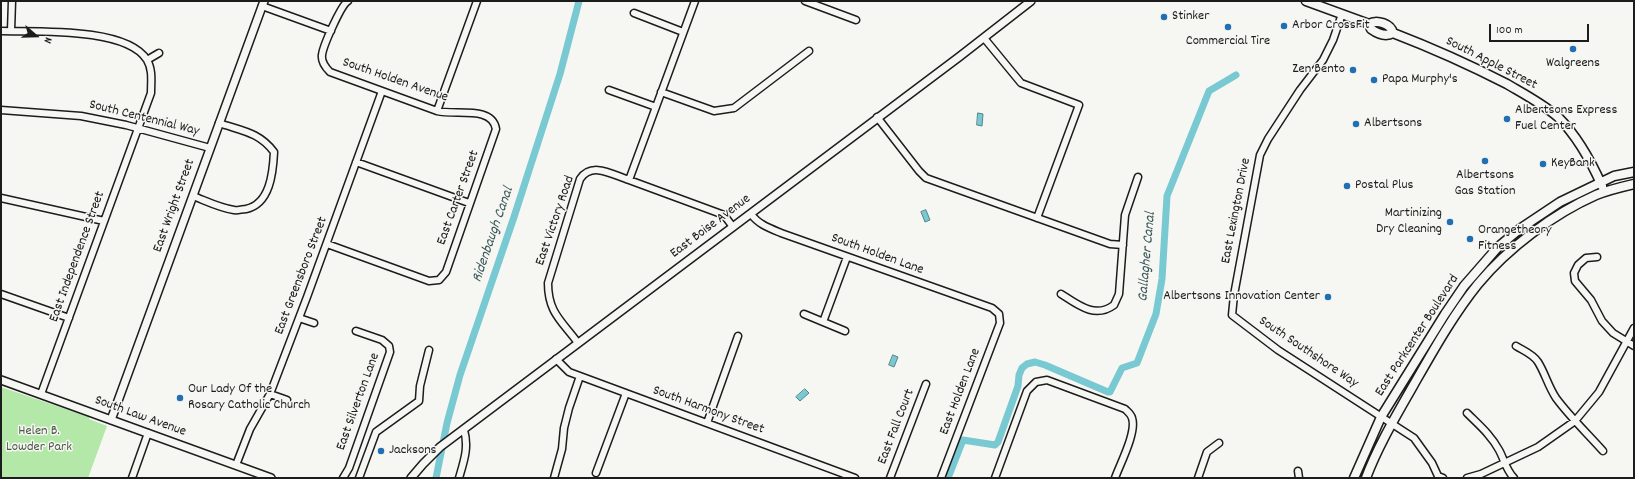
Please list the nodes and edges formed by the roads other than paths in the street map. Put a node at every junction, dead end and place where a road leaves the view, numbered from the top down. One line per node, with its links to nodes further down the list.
1 (12, 1): 13 (street)
2 (348, 1): 14 (street, South Holden Avenue)
3 (477, 1): 25 (street)
4 (695, 1): 15 (street)
5 (805, 1): 11 (street)
6 (1031, 1): 16 (street, East Boise Avenue)
7 (1306, 1): 10 (main road, South Apple Street)
8 (263, 3): 14 (street); 28 (street, East Wright Street)
9 (634, 13): 15 (street)
10 (1342, 14): 35 (main road, South Apple Street); 53 (street, East Lexington Drive)
11 (856, 20)
12 (1, 31): 13 (street)
13 (11, 31): 19 (street)
14 (331, 31): 21 (street, South Holden Avenue)
15 (683, 32): 22 (street)
16 (984, 38): 26 (street, East Boise Avenue); 42 (street)
17 (809, 51): 22 (street)
18 (159, 53): 19 (street)
19 (147, 60): 29 (street, East Independence Street)
20 (609, 90): 23 (street)
21 (382, 91): 25 (street, South Holden Avenue); 31 (street, East Greensboro Street)
22 (661, 92): 23 (street)
23 (656, 107): 34 (street)
24 (1, 110): 29 (street, South Centennial Way)
25 (437, 111): 27 (street, South Holden Avenue)
26 (877, 117): 41 (street, East Boise Avenue); 42 (street)
27 (495, 122): 40 (street, East Carter Street)
28 (220, 123): 30 (street, East Wright Street); 38 (street)
29 (138, 128): 30 (street, South Centennial Way); 43 (street, East Independence Street)
30 (210, 148): 38 (street, East Wright Street)
31 (356, 162): 40 (street); 45 (street, East Greensboro Street)
32 (1634, 172): 35 (main road, East Parkcenter Boulevard)
33 (1138, 177): 46 (street)
34 (629, 180): 44 (street); 63 (street, East Victory Road)
35 (1600, 182): 37 (main road, South Apple Street); 76 (main road, East Parkcenter Boulevard)
36 (1634, 184): 37 (main road, East Parkcenter Boulevard)
37 (1604, 192): 80 (main road, East Parkcenter Boulevard)
38 (193, 196): 77 (street, East Wright Street)
39 (1, 198): 43 (street)
40 (469, 203): 45 (street, East Carter Street)
41 (751, 214): 44 (street, East Boise Avenue); 48 (street, South Holden Lane)
42 (1037, 218): 46 (street)
43 (104, 222): 54 (street, East Independence Street)
44 (733, 227): 63 (street, East Boise Avenue)
45 (327, 244): 55 (street, East Greensboro Street)
46 (1123, 245): 50 (street)
47 (1597, 256): 62 (street)
48 (847, 257): 52 (street, South Holden Lane); 56 (street)
49 (1, 294): 54 (street)
50 (1061, 294)
51 (804, 314): 56 (street)
52 (999, 314): 98 (street, East Holden Lane)
53 (1232, 315): 76 (street, South Southshore Way)
54 (69, 318): 72 (street, East Independence Street)
55 (299, 318): 57 (street); 73 (street, East Greensboro Street)
56 (823, 322): 60 (street)
57 (314, 324)
58 (1634, 328): 62 (street)
59 (356, 331): 91 (street, East Silverton Lane)
60 (845, 331)
61 (738, 336): 79 (street)
62 (1626, 340): 65 (street); 78 (street)
63 (578, 343): 67 (street, East Boise Avenue)
64 (1516, 346): 78 (street)
65 (1634, 346)
66 (429, 350): 92 (street)
67 (556, 359): 68 (street, South Harmony Street); 81 (street, East Boise Avenue)
68 (580, 376): 71 (street, South Harmony Street); 95 (street)
69 (1, 380): 72 (street, South Law Avenue)
70 (926, 384): 97 (street, East Fall Court)
71 (626, 393): 79 (street, South Harmony Street); 87 (street)
72 (41, 394): 77 (street, South Law Avenue)
73 (270, 394): 74 (street); 86 (street, East Greensboro Street)
74 (287, 400)
75 (1468, 413): 85 (street)
76 (1381, 417): 80 (street, South Southshore Way); 102 (main road, East Parkcenter Boulevard)
77 (111, 420): 82 (street, South Law Avenue)
78 (1575, 421): 84 (street); 85 (street)
79 (707, 423): 96 (street, South Harmony Street)
80 (1392, 424): 88 (street, South Southshore Way); 103 (main road, East Parkcenter Boulevard)
81 (464, 430): 93 (street, East Boise Avenue); 94 (street)
82 (148, 433): 86 (street, South Law Avenue); 89 (street)
83 (1219, 443): 101 (street)
84 (1603, 451)
85 (1504, 462): 104 (street); 105 (street)
86 (236, 465): 90 (street, South Law Avenue)
87 (596, 473)
88 (1440, 477)
89 (132, 478)
90 (271, 478)
91 (343, 478)
92 (359, 478)
93 (411, 478)
94 (459, 478)
95 (554, 478)
96 (855, 478)
97 (890, 478)
98 (941, 478)
99 (995, 478): 100 (street)
100 (1115, 478)
101 (1198, 478)
102 (1354, 478)
103 (1366, 478)
104 (1467, 478)
105 (1514, 478)

